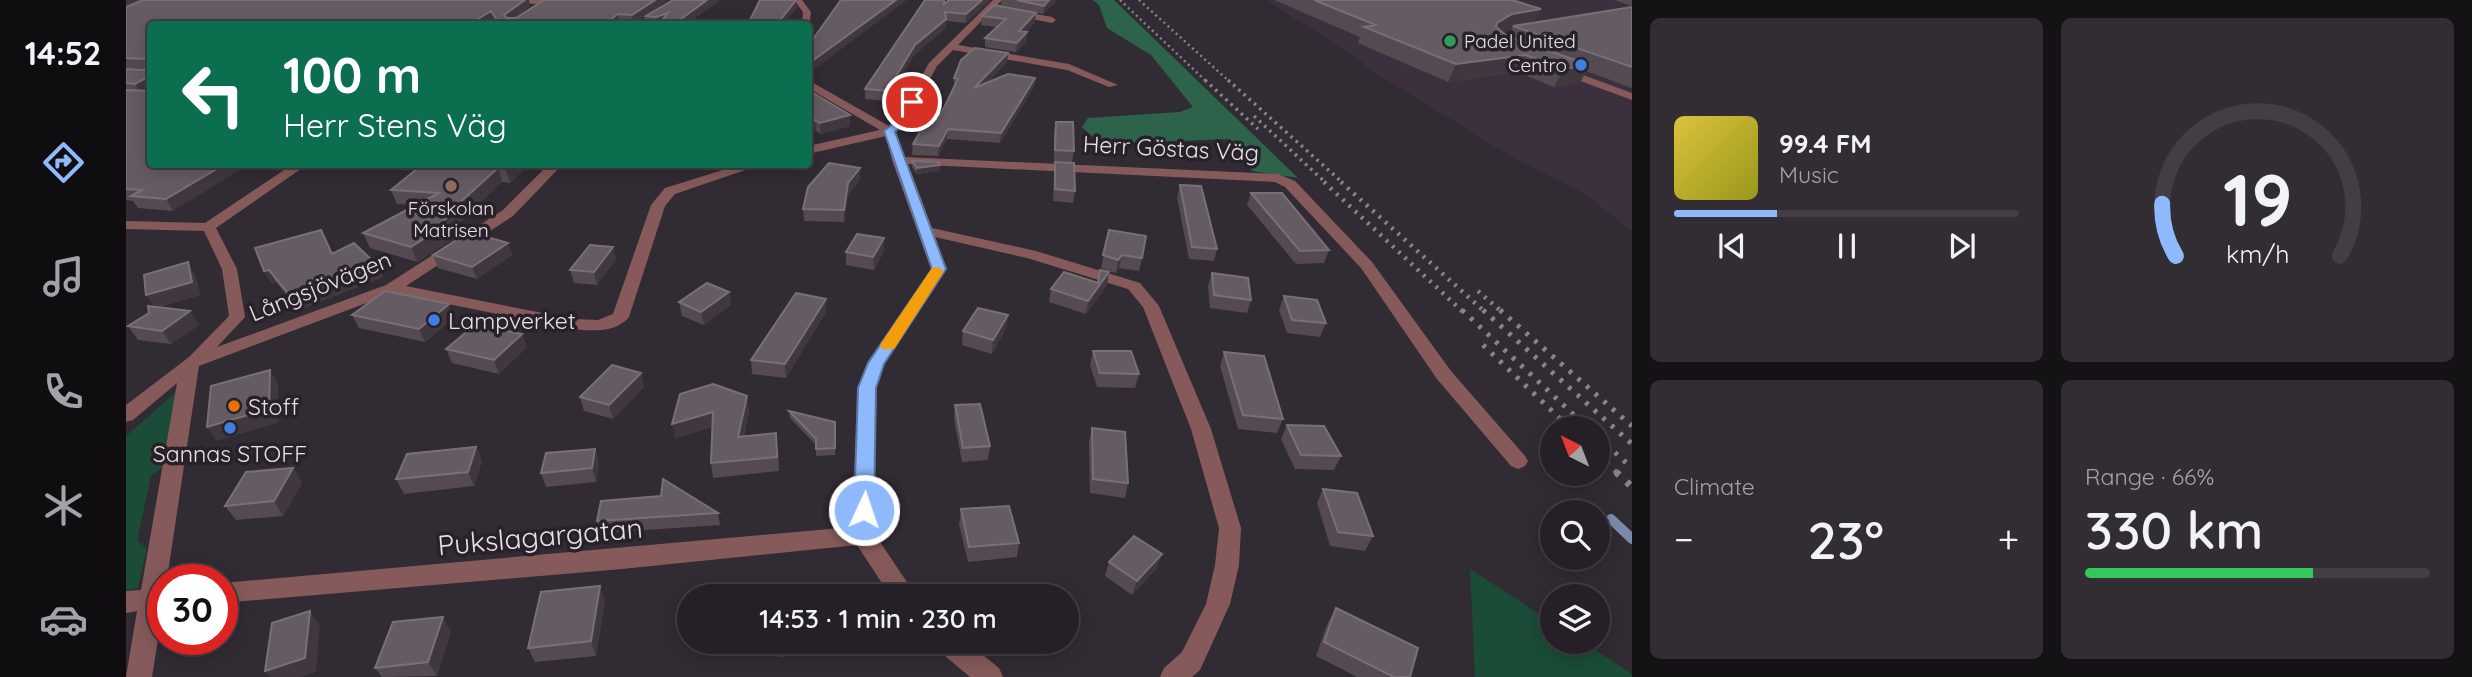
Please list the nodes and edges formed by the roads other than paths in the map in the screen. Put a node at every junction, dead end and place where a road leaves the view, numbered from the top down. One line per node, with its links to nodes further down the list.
1 (496, 0): 4 (street)
2 (679, 0): 7 (street)
3 (798, 0): 8 (street)
4 (547, 1)
5 (994, 4): 6 (street); 9 (street)
6 (1052, 20)
7 (645, 21)
8 (806, 21)
9 (950, 47): 12 (street); 14 (street)
10 (1552, 67): 13 (street)
11 (812, 85): 14 (street)
12 (1113, 85)
13 (1632, 97)
14 (890, 131): 15 (street); 16 (street)
15 (812, 149)
16 (898, 160): 22 (street); 26 (street, Herr Göstas Väg)
17 (296, 168): 21 (street)
18 (554, 168): 23 (street, Långsjövägen)
19 (744, 168): 23 (street)
20 (126, 225): 21 (street)
21 (208, 227): 24 (street)
22 (926, 230): 27 (street); 37 (street)
23 (393, 288): 24 (street, Långsjövägen)
24 (190, 363): 25 (street, Långsjövägen); 28 (street)
25 (126, 415)
26 (1518, 461)
27 (863, 535): 29 (street); 30 (street, Pukslagargatan)
28 (162, 564)
29 (896, 584)
30 (238, 592)
31 (147, 599): 32 (street)
32 (126, 602)
33 (147, 642): 35 (street)
34 (962, 654): 36 (street)
35 (139, 677)
36 (990, 677)
37 (1173, 677)

